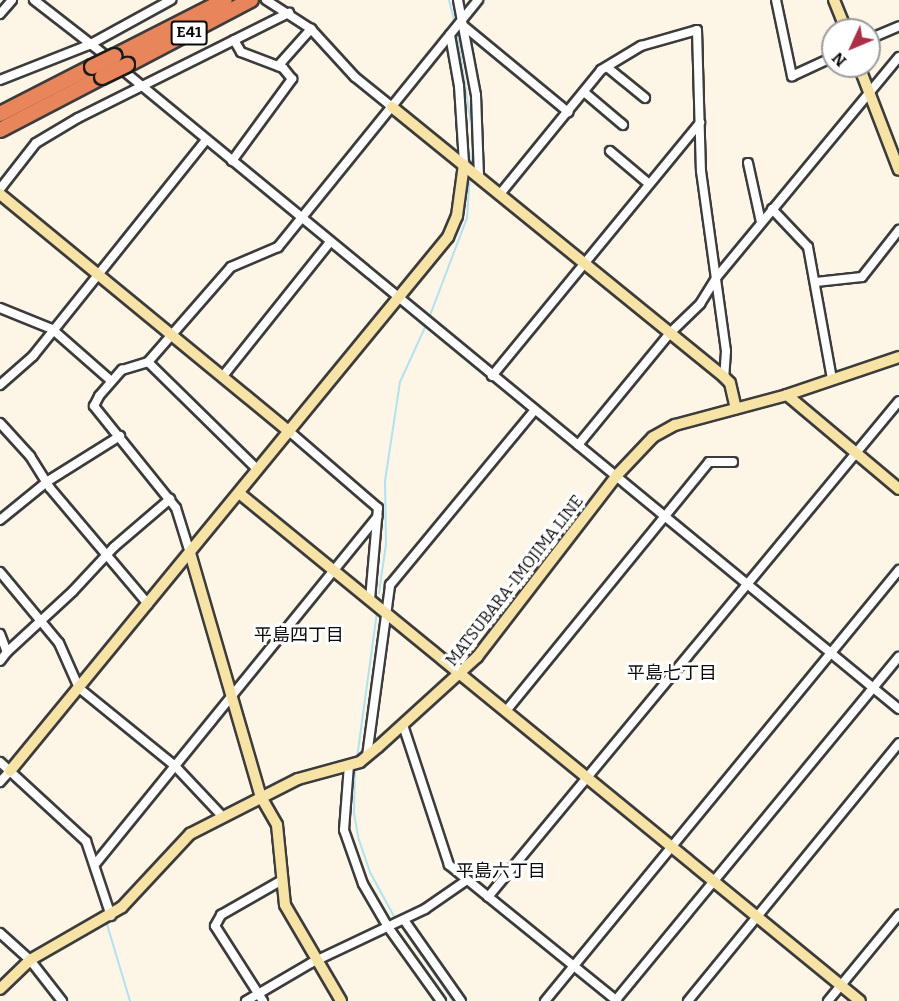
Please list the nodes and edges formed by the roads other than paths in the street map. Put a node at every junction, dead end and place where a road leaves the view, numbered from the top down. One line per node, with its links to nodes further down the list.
1 (12, 0): 14 (street)
2 (34, 0): 21 (street)
3 (171, 0): 21 (street)
4 (225, 0): 33 (highway, E41, bridge)
5 (251, 0): 37 (highway, E41, bridge)
6 (266, 0): 12 (street)
7 (282, 0): 12 (street)
8 (458, 0): 17 (street)
9 (478, 0): 17 (street)
10 (776, 0): 23 (street)
11 (834, 0): 15 (street)
12 (274, 4): 13 (street)
13 (289, 13): 18 (street); 20 (street)
14 (0, 14)
15 (841, 18)
16 (899, 26): 19 (street)
17 (458, 27): 32 (street); 34 (street); 42 (street); 42 (street)
18 (311, 29): 24 (street); 32 (street)
19 (881, 34)
20 (234, 40): 24 (street); 28 (street)
21 (89, 45): 27 (street); 28 (street)
22 (899, 57): 30 (street)
23 (821, 63)
24 (278, 66): 40 (street)
25 (607, 67): 29 (street); 31 (street); 35 (street)
26 (864, 78): 30 (street)
27 (0, 80)
28 (141, 86): 38 (street); 45 (street)
29 (584, 92): 34 (street); 36 (street)
30 (869, 92): 43 (street); 48 (street)
31 (645, 98)
32 (392, 106): 42 (street); 49 (street)
33 (0, 112)
34 (568, 112): 47 (street)
35 (700, 123): 44 (street); 55 (street)
36 (623, 125)
37 (0, 130)
38 (206, 140): 40 (street); 54 (street)
39 (610, 151): 44 (street)
40 (232, 161): 49 (street)
41 (748, 163): 50 (street)
42 (471, 170): 47 (street); 57 (street)
43 (899, 170)
44 (649, 184): 53 (street)
45 (0, 189)
46 (0, 194): 54 (street)
47 (500, 194): 53 (street)
48 (772, 209): 50 (street); 56 (street)
49 (302, 220): 52 (street); 61 (street)
50 (761, 222): 55 (street)
51 (899, 230): 56 (street)
52 (329, 243): 57 (street); 64 (street)
53 (584, 263): 60 (street); 65 (street)
54 (97, 274): 59 (street); 61 (street)
55 (716, 278): 60 (street); 66 (street)
56 (816, 282): 67 (street)
57 (398, 298): 65 (street); 75 (street)
58 (0, 308): 59 (street)
59 (52, 329): 68 (street); 69 (street)
60 (670, 333): 66 (street); 77 (street)
61 (171, 334): 63 (street); 64 (street)
62 (899, 357): 67 (street, MATSUBARA-IMOJIMA LINE)
63 (148, 362): 68 (street); 80 (street)
64 (223, 376): 75 (street)
65 (492, 376): 73 (street)
66 (724, 377): 72 (street)
67 (832, 379): 70 (street, MATSUBARA-IMOJIMA LINE)
68 (110, 380): 76 (street)
69 (0, 385)
70 (787, 395): 72 (street, MATSUBARA-IMOJIMA LINE); 78 (street)
71 (899, 401): 78 (street)
72 (736, 408): 81 (street, MATSUBARA-IMOJIMA LINE)
73 (534, 410): 77 (street); 97 (street)
74 (0, 423): 82 (street)
75 (290, 432): 80 (street); 87 (street)
76 (120, 436): 82 (street); 85 (street)
77 (579, 445): 81 (street)
78 (856, 453): 83 (street); 94 (street)
79 (733, 462): 86 (street)
80 (258, 470): 84 (street)
81 (617, 475): 86 (street); 104 (street, MATSUBARA-IMOJIMA LINE)
82 (48, 481): 88 (street); 90 (street)
83 (899, 489)
84 (239, 493): 89 (street); 91 (street)
85 (170, 499): 89 (street); 90 (street)
86 (664, 516): 94 (street); 109 (street)
87 (377, 517): 91 (street); 95 (street)
88 (0, 520)
89 (190, 553): 96 (street); 107 (street)
90 (107, 555): 96 (street); 98 (street)
91 (334, 570): 95 (street); 107 (street)
92 (899, 570): 101 (street)
93 (0, 572): 98 (street)
94 (748, 585): 101 (street); 116 (street)
95 (370, 599): 97 (street)
96 (148, 604): 105 (street)
97 (387, 613): 104 (street); 113 (street)
98 (41, 621): 100 (street); 105 (street)
99 (0, 634): 100 (street)
100 (7, 652): 103 (street)
101 (832, 654): 106 (street); 119 (street)
102 (899, 657): 106 (street)
103 (0, 661)
104 (462, 674): 109 (street); 110 (street, MATSUBARA-IMOJIMA LINE)
105 (79, 688): 114 (street); 115 (street)
106 (874, 688): 108 (street); 123 (street)
107 (231, 698): 114 (street); 117 (street)
108 (899, 709)
109 (506, 711): 116 (street)
110 (403, 725): 113 (street, MATSUBARA-IMOJIMA LINE); 122 (street)
111 (899, 743): 126 (street)
112 (0, 762): 115 (street)
113 (357, 762): 117 (street, MATSUBARA-IMOJIMA LINE); 128 (street)
114 (175, 766): 118 (street); 120 (street)
115 (5, 776): 120 (street)
116 (587, 777): 119 (street); 124 (street)
117 (261, 797): 118 (street, MATSUBARA-IMOJIMA LINE); 121 (street)
118 (223, 817): 127 (street, MATSUBARA-IMOJIMA LINE)
119 (673, 847): 123 (street); 132 (street)
120 (96, 863): 127 (street)
121 (282, 880): 131 (street); 135 (street)
122 (466, 880): 124 (street); 128 (street)
123 (715, 882): 126 (street); 143 (street)
124 (488, 897): 132 (street)
125 (899, 915): 133 (street)
126 (757, 916): 133 (street); 144 (street)
127 (107, 918): 130 (street, MATSUBARA-IMOJIMA LINE)
128 (396, 923): 131 (street); 140 (street); 141 (street)
129 (0, 933): 130 (street)
130 (30, 960): 134 (street, MATSUBARA-IMOJIMA LINE); 136 (street)
131 (316, 962): 135 (street); 139 (street)
132 (575, 967): 142 (street); 143 (street)
133 (841, 985): 145 (street); 146 (street)
134 (0, 989)
135 (258, 992): 137 (street); 138 (street)
136 (62, 1001)
137 (246, 1001)
138 (263, 1001)
139 (341, 1001)
140 (441, 1001)
141 (461, 1001)
142 (544, 1001)
143 (616, 1001)
144 (688, 1001)
145 (828, 1001)
146 (860, 1001)

